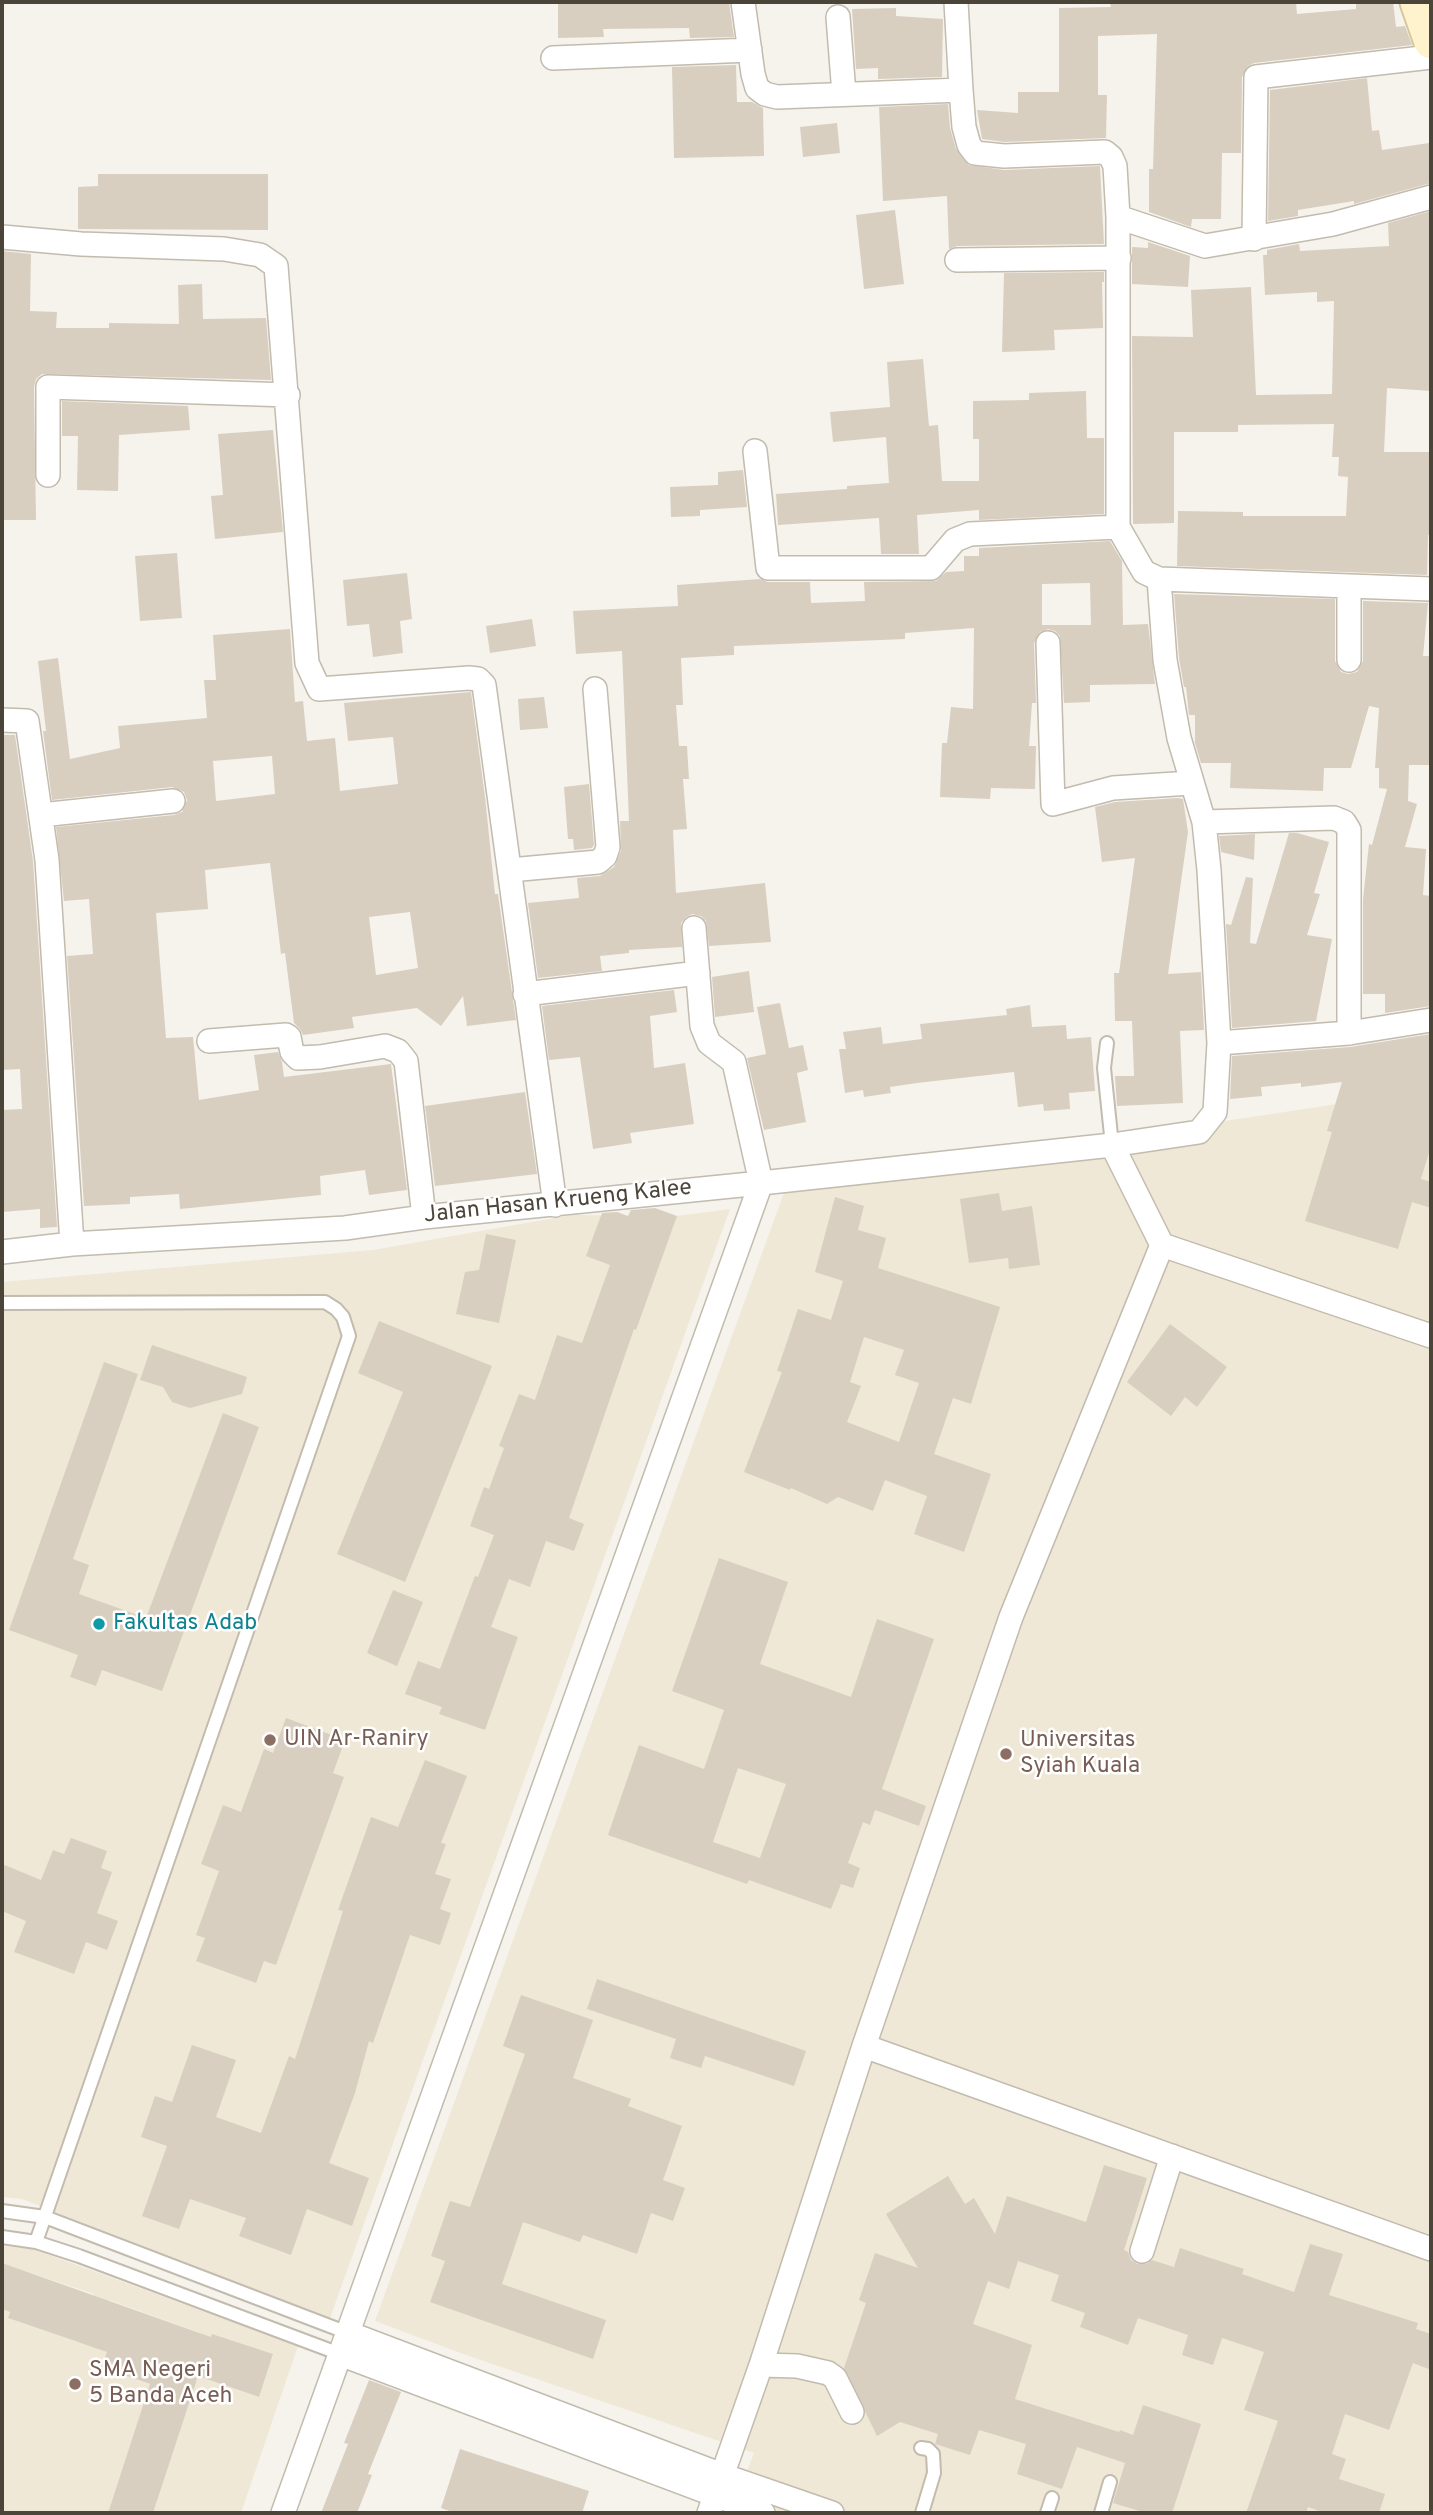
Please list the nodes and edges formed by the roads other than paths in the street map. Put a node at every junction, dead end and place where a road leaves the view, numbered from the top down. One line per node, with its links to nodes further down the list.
1 (743, 2): 6 (street)
2 (956, 2): 9 (street)
3 (1417, 2): 5 (street)
4 (838, 17): 10 (street)
5 (1431, 43)
6 (750, 50): 8 (street); 10 (street)
7 (1431, 57): 14 (street)
8 (553, 58)
9 (961, 90): 10 (street); 12 (street)
10 (845, 94)
11 (1431, 197): 14 (street)
12 (1118, 217): 14 (street); 15 (street)
13 (2, 237): 17 (street)
14 (1254, 239)
15 (1119, 258): 16 (street); 20 (street)
16 (957, 260)
17 (288, 395): 19 (street); 32 (street)
18 (755, 452): 20 (street)
19 (48, 475)
20 (1118, 527): 21 (street)
21 (1159, 579): 22 (street); 28 (street, Jalan Hasan Krueng Kalee)
22 (1349, 587): 23 (street); 25 (street)
23 (1431, 589)
24 (1048, 643): 28 (street)
25 (1349, 660)
26 (595, 689): 32 (street)
27 (2, 720): 30 (street)
28 (1191, 783): 31 (street, Jalan Hasan Krueng Kalee)
29 (173, 801): 30 (street)
30 (41, 815): 45 (street)
31 (1204, 822): 37 (street); 40 (street, Jalan Hasan Krueng Kalee)
32 (509, 870): 35 (street)
33 (694, 928): 34 (street)
34 (698, 973): 35 (street); 42 (street)
35 (525, 994): 43 (street)
36 (1431, 1020): 37 (street)
37 (1349, 1032): 40 (street)
38 (209, 1041): 44 (street)
39 (1107, 1043): 41 (lane)
40 (1219, 1043): 41 (street, Jalan Hasan Krueng Kalee)
41 (1112, 1145): 42 (street, Jalan Hasan Krueng Kalee); 46 (street)
42 (761, 1183): 43 (street, Jalan Hasan Krueng Kalee); 60 (street)
43 (555, 1205): 44 (street, Jalan Hasan Krueng Kalee)
44 (424, 1217): 45 (street, Jalan Hasan Krueng Kalee)
45 (72, 1244): 47 (street, Jalan Hasan Krueng Kalee)
46 (1162, 1245): 49 (street); 50 (street)
47 (2, 1252)
48 (2, 1303): 53 (lane)
49 (1431, 1336)
50 (864, 2046): 51 (street); 61 (street)
51 (1172, 2156): 56 (street); 57 (street)
52 (2, 2211): 53 (lane)
53 (45, 2217): 55 (lane); 58 (lane)
54 (2, 2237): 55 (lane)
55 (36, 2242): 59 (lane)
56 (1431, 2249)
57 (1142, 2251)
58 (187, 2273): 59 (lane); 60 (lane)
59 (179, 2292): 60 (lane)
60 (344, 2344): 65 (street); 67 (street)
61 (761, 2365): 62 (street); 65 (street)
62 (852, 2412)
63 (921, 2448): 70 (lane)
64 (1110, 2482): 72 (lane)
65 (715, 2494): 68 (street); 69 (street)
66 (1052, 2498): 71 (lane)
67 (284, 2513)
68 (763, 2513)
69 (832, 2513)
70 (922, 2513)
71 (1047, 2513)
72 (1101, 2513)

